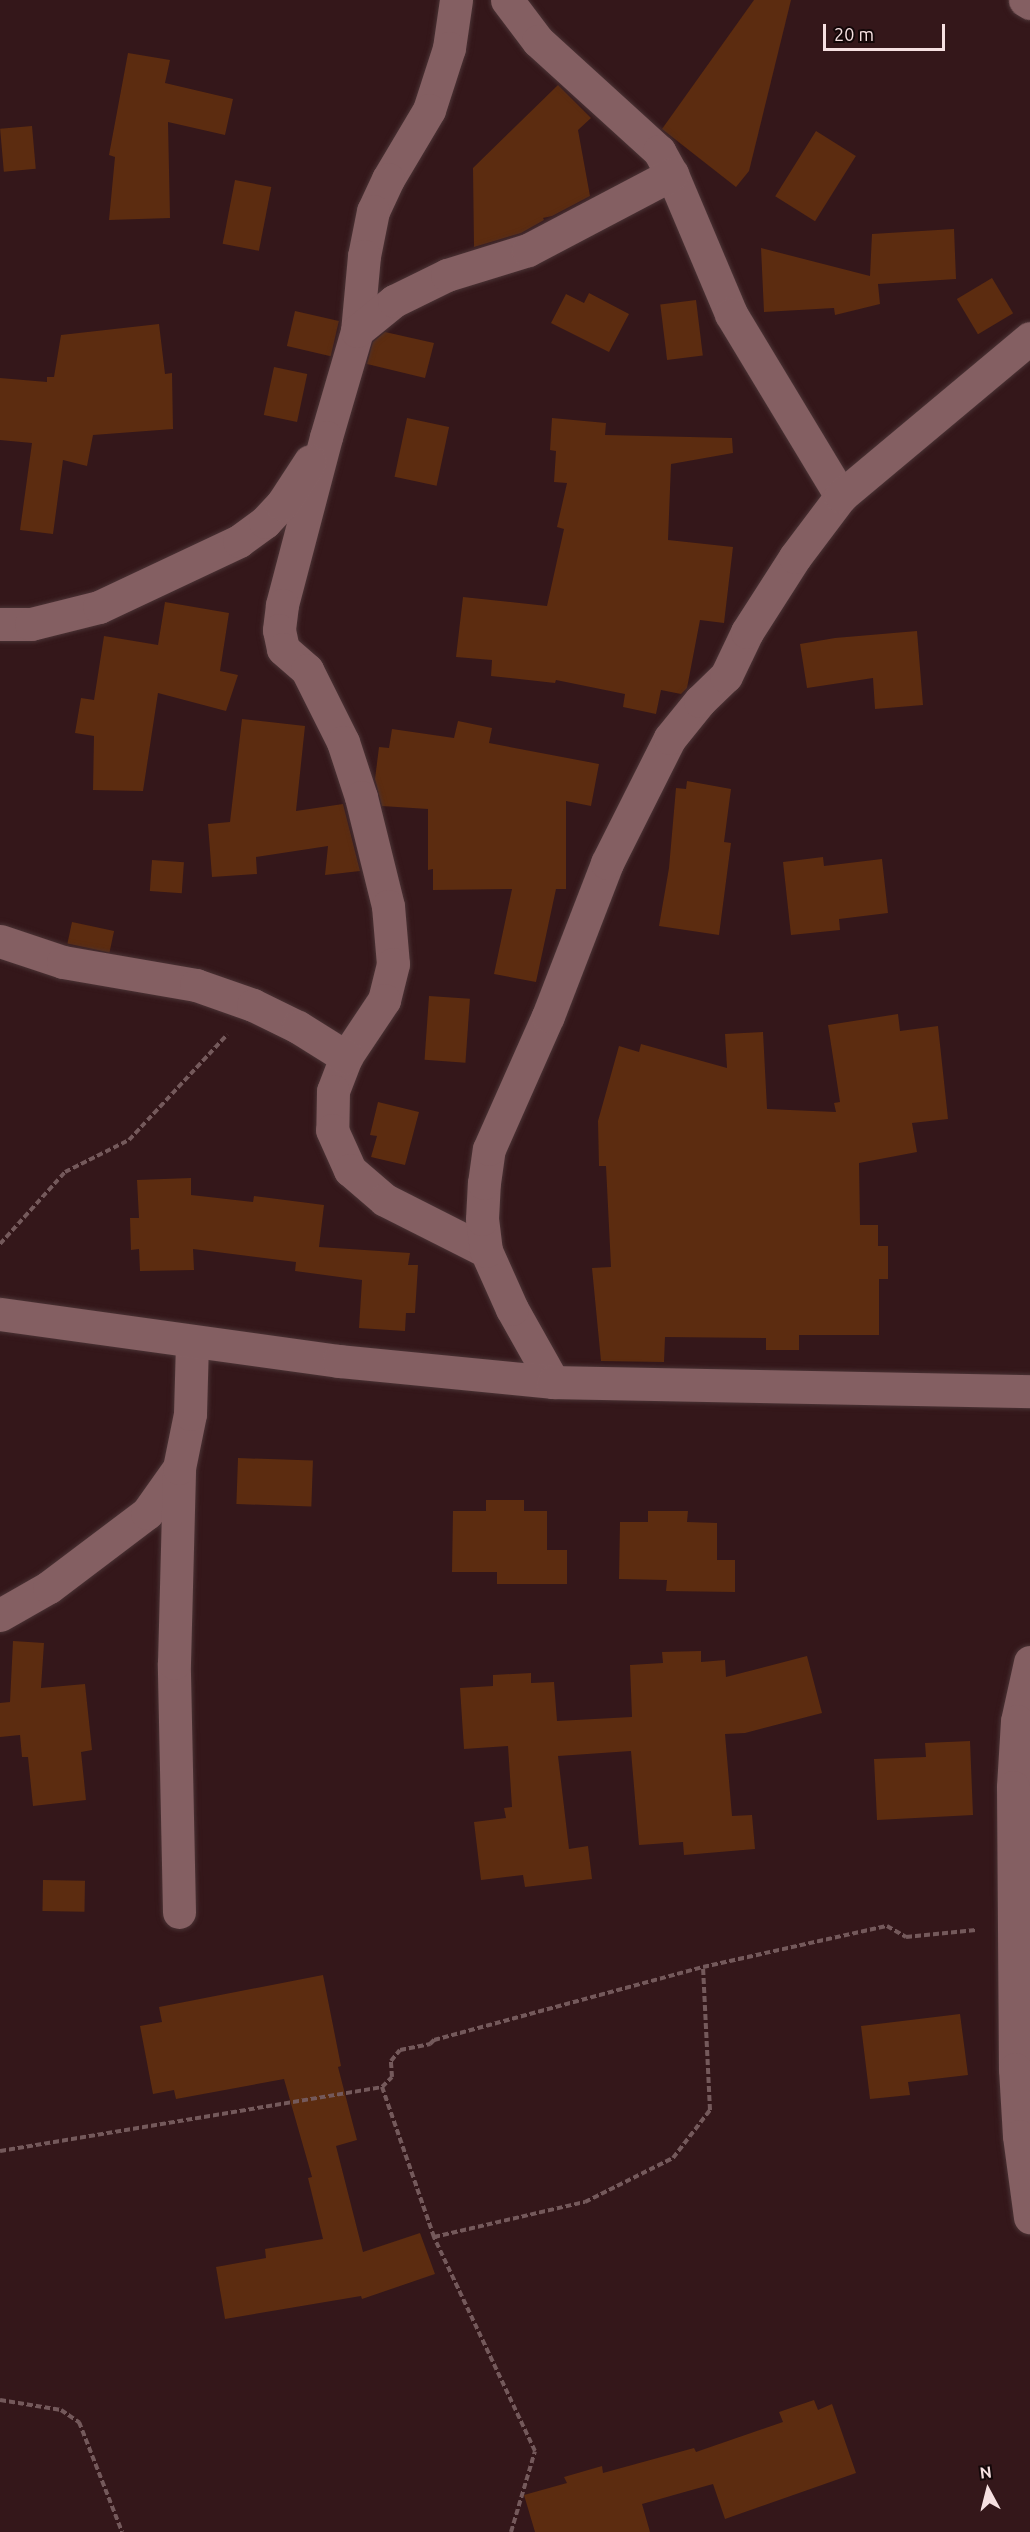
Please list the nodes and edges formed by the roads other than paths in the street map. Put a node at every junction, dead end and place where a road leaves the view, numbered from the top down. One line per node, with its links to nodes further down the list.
1 (456, 0): 6 (street)
2 (507, 0): 5 (street)
3 (1025, 0): 4 (street)
4 (1030, 3)
5 (672, 174): 6 (street); 9 (street)
6 (357, 331): 8 (street)
7 (1030, 338): 9 (street)
8 (326, 437): 10 (street); 12 (street)
9 (841, 496): 13 (street)
10 (0, 624)
11 (0, 941): 12 (street)
12 (346, 1057): 13 (street)
13 (486, 1251): 16 (street)
14 (0, 1314): 15 (street)
15 (192, 1341): 16 (street); 18 (street)
16 (553, 1382): 17 (street)
17 (1030, 1391)
18 (179, 1468): 19 (street); 21 (street)
19 (0, 1615)
20 (1030, 1662): 22 (street)
21 (179, 1912)
22 (1030, 2217)

